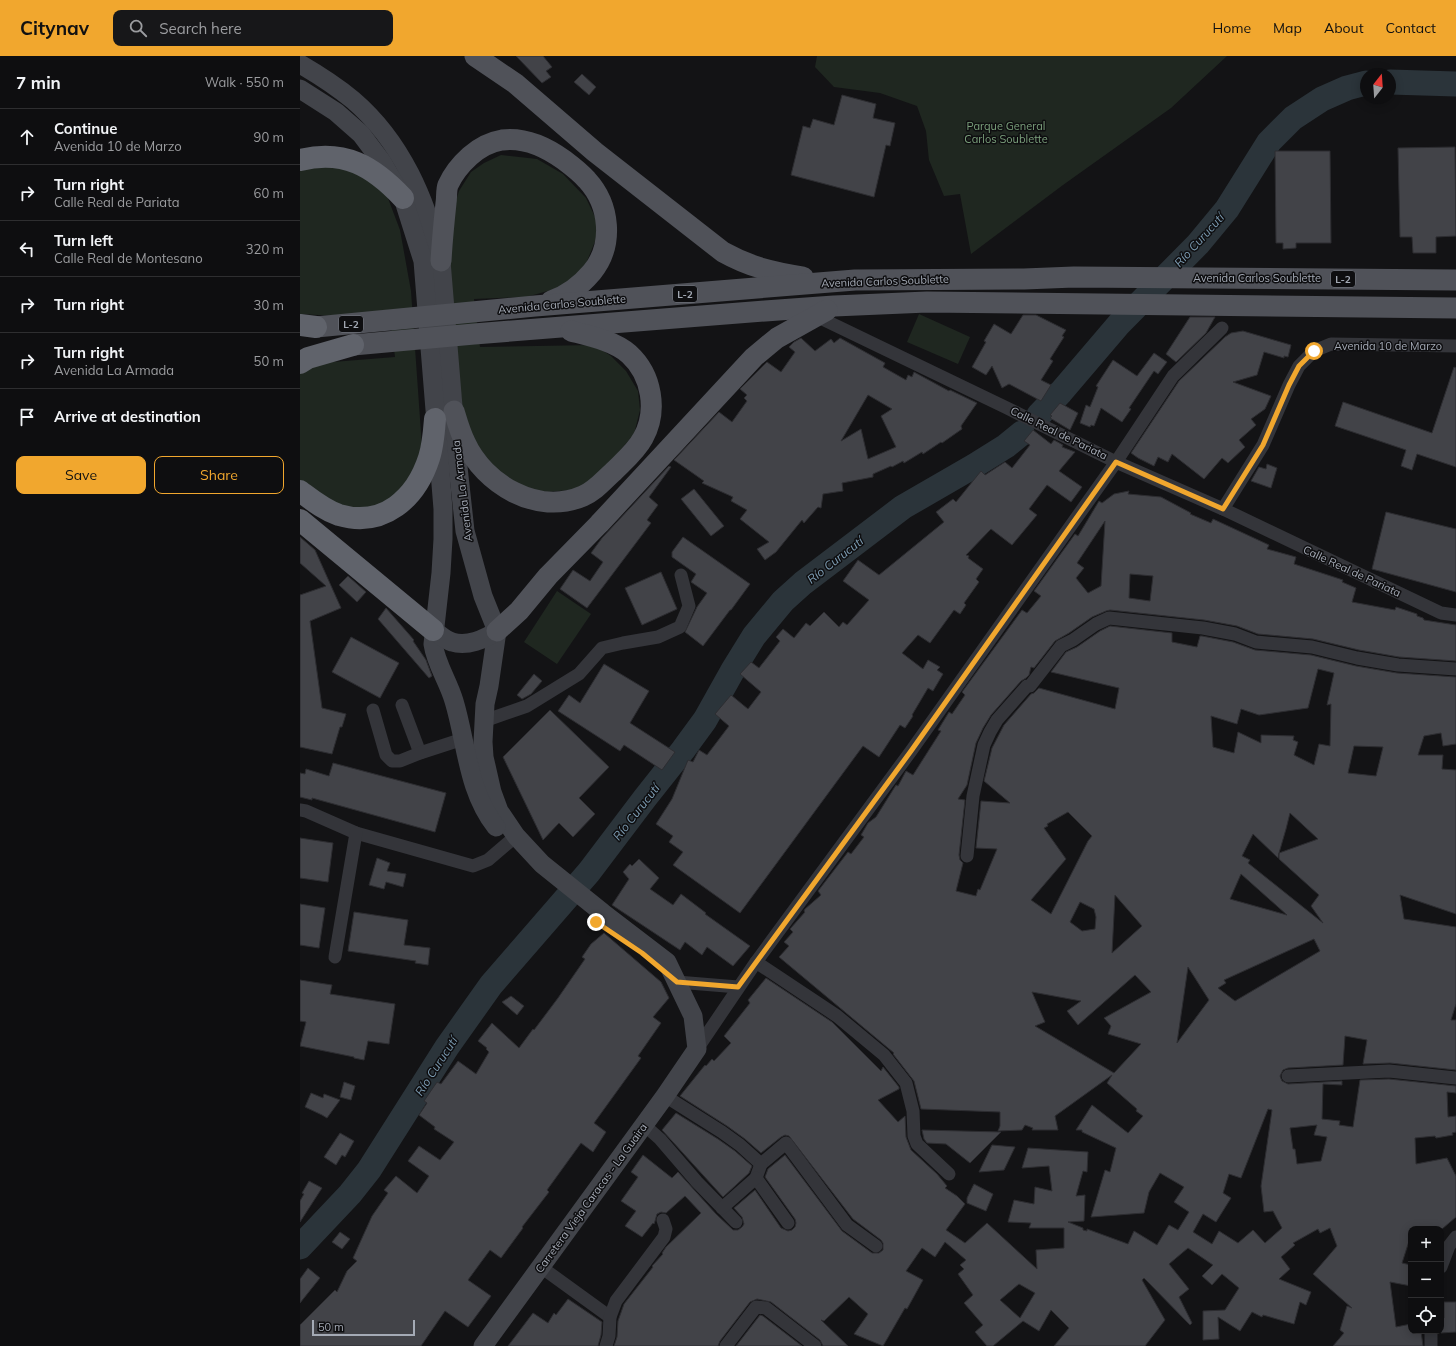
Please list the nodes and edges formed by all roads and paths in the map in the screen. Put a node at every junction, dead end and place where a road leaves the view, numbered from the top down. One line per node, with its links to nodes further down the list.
1 (475, 56): 8 (main road)
2 (300, 64): 6 (main road, Avenida La Armada)
3 (300, 89): 5 (main road, Avenida La Armada)
4 (300, 160): 5 (highway)
5 (403, 198): 20 (main road, Avenida La Armada)
6 (441, 261): 9 (main road); 20 (main road, Avenida La Armada)
7 (1456, 280): 8 (main road, Avenida Carlos Soublette / L-2)
8 (835, 282): 9 (main road, Avenida Carlos Soublette / L-2)
9 (535, 306): 13 (main road, Avenida Carlos Soublette / L-2)
10 (834, 306): 11 (main road, Avenida Carlos Soublette / L-2); 12 (main road); 14 (main road, Avenida Carlos Soublette / L-2)
11 (1456, 308)
12 (816, 316): 21 (street, Calle Real de Pariata); 28 (main road)
13 (305, 327)
14 (555, 327): 16 (main road, Avenida Carlos Soublette / L-2); 20 (main road)
15 (1222, 328): 21 (street)
16 (353, 345): 18 (highway, L-2); 19 (highway)
17 (1456, 346): 23 (street, Avenida 10 de Marzo)
18 (300, 350)
19 (300, 363)
20 (445, 415): 22 (highway); 27 (main road, Avenida La Armada); 28 (main road, Avenida La Armada)
21 (1116, 462): 23 (street, Calle Real de Pariata); 40 (street)
22 (300, 491)
23 (1223, 509): 26 (street, Calle Real de Pariata)
24 (300, 520): 27 (highway)
25 (681, 576): 32 (street)
26 (1456, 615)
27 (434, 630): 28 (main road); 33 (main road, Avenida La Armada)
28 (497, 631): 32 (main road, Avenida La Armada)
29 (1456, 669): 38 (street)
30 (402, 705): 34 (street)
31 (373, 710): 34 (street)
32 (484, 721): 37 (main road, Avenida La Armada)
33 (463, 739): 34 (street); 37 (main road, Avenida La Armada)
34 (420, 752)
35 (300, 810): 36 (street)
36 (356, 833): 37 (street); 39 (street)
37 (512, 839): 41 (main road, Avenida La Armada)
38 (967, 856)
39 (335, 957)
40 (756, 962): 42 (street); 49 (street)
41 (677, 982): 42 (street); 43 (main road, Avenida La Armada)
42 (738, 987): 43 (street)
43 (697, 1048): 46 (main road, Carretera Vieja Caracas - La Guaira)
44 (1288, 1076): 45 (street)
45 (1456, 1078)
46 (665, 1096): 47 (main road, Carretera Vieja Caracas - La Guaira); 48 (street)
47 (643, 1124): 51 (street); 58 (main road, Carretera Vieja Caracas - La Guaira)
48 (761, 1164): 50 (street); 56 (street)
49 (949, 1174)
50 (756, 1178): 51 (street); 54 (street)
51 (722, 1208): 53 (street)
52 (663, 1220): 59 (street)
53 (736, 1222)
54 (788, 1223)
55 (1456, 1237): 57 (street)
56 (876, 1246)
57 (1443, 1262)
58 (541, 1267): 59 (street); 61 (main road, Carretera Vieja Caracas - La Guaira)
59 (610, 1317): 62 (street)
60 (1432, 1334): 65 (street)
61 (483, 1346)
62 (606, 1346)
63 (726, 1346): 64 (street)
64 (815, 1346)
65 (1431, 1346)

